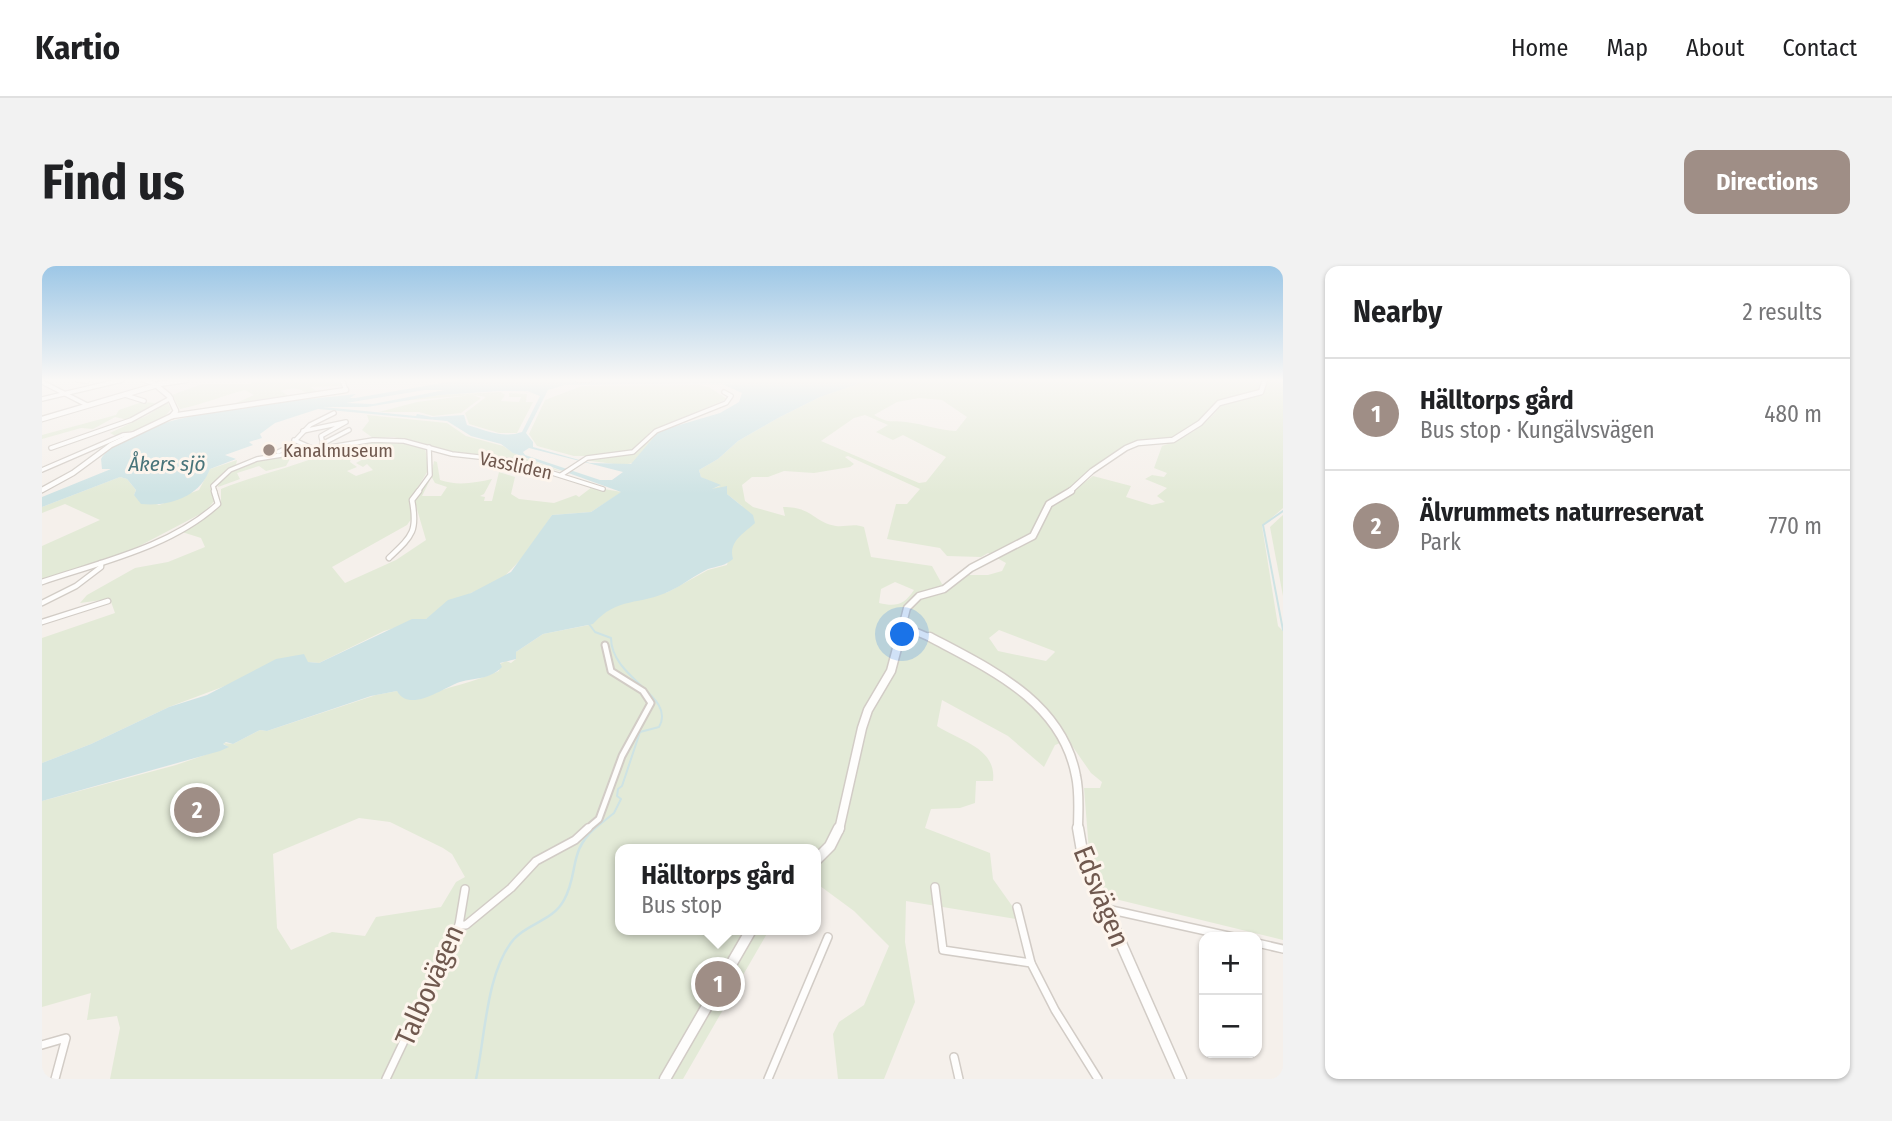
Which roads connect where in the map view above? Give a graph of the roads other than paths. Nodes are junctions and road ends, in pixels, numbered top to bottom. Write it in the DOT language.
graph roads {
  1 [pos="136,418"];
  2 [pos="168,418"];
  3 [pos="325,418"];
  4 [pos="691,418"];
  5 [pos="1203,418"];
  6 [pos="332,422"];
  7 [pos="325,426"];
  8 [pos="349,429"];
  9 [pos="303,431"];
  10 [pos="134,434"];
  11 [pos="294,440"];
  12 [pos="328,445"];
  13 [pos="429,447"];
  14 [pos="51,448"];
  15 [pos="316,449"];
  16 [pos="272,456"];
  17 [pos="42,470"];
  18 [pos="566,472"];
  19 [pos="603,489"];
  20 [pos="42,490"];
  21 [pos="389,558"];
  22 [pos="101,562"];
  23 [pos="42,582"];
  24 [pos="107,601"];
  25 [pos="42,603"];
  26 [pos="42,622"];
  27 [pos="901,625"];
  28 [pos="605,645"];
  29 [pos="821,854"];
  30 [pos="934,887"];
  31 [pos="465,889"];
  32 [pos="1017,907"];
  33 [pos="1105,908"];
  34 [pos="459,925"];
  35 [pos="1211,932"];
  36 [pos="748,935"];
  37 [pos="828,937"];
  38 [pos="1262,944"];
  39 [pos="1283,949"];
  40 [pos="1031,962"];
  41 [pos="42,1045"];
  42 [pos="954,1057"];
  43 [pos="55,1079"];
  44 [pos="386,1079"];
  45 [pos="665,1079"];
  46 [pos="768,1079"];
  47 [pos="959,1079"];
  48 [pos="1098,1079"];
  49 [pos="1181,1079"];
  1 -- 14 [label="street"];
  2 -- 10 [label="street"];
  3 -- 9 [label="street"];
  4 -- 18 [label="street"];
  5 -- 27 [label="street"];
  6 -- 7 [label="street"];
  7 -- 9 [label="street"];
  7 -- 12 [label="street"];
  8 -- 12 [label="street"];
  9 -- 11 [label="street"];
  10 -- 17 [label="street"];
  10 -- 20 [label="street"];
  11 -- 15 [label="street"];
  11 -- 16 [label="street"];
  12 -- 13 [label="street, Vassliden"];
  12 -- 15 [label="street, Vassliden"];
  13 -- 18 [label="street, Vassliden"];
  13 -- 21 [label="street"];
  15 -- 16 [label="street, Vassliden"];
  16 -- 22 [label="street"];
  18 -- 19 [label="street, Vassliden"];
  22 -- 23 [label="street"];
  22 -- 25 [label="street"];
  24 -- 26 [label="street"];
  27 -- 29 [label="street"];
  27 -- 33 [label="street, Edsvägen"];
  28 -- 34 [label="street"];
  30 -- 40 [label="street"];
  31 -- 34 [label="street, Talbovägen"];
  32 -- 40 [label="street"];
  33 -- 35 [label="street"];
  33 -- 49 [label="street, Edsvägen"];
  34 -- 44 [label="street, Talbovägen"];
  36 -- 45 [label="street"];
  37 -- 46 [label="street"];
  38 -- 39 [label="street"];
  40 -- 48 [label="street"];
  41 -- 43 [label="street"];
  42 -- 47 [label="street"];
}
